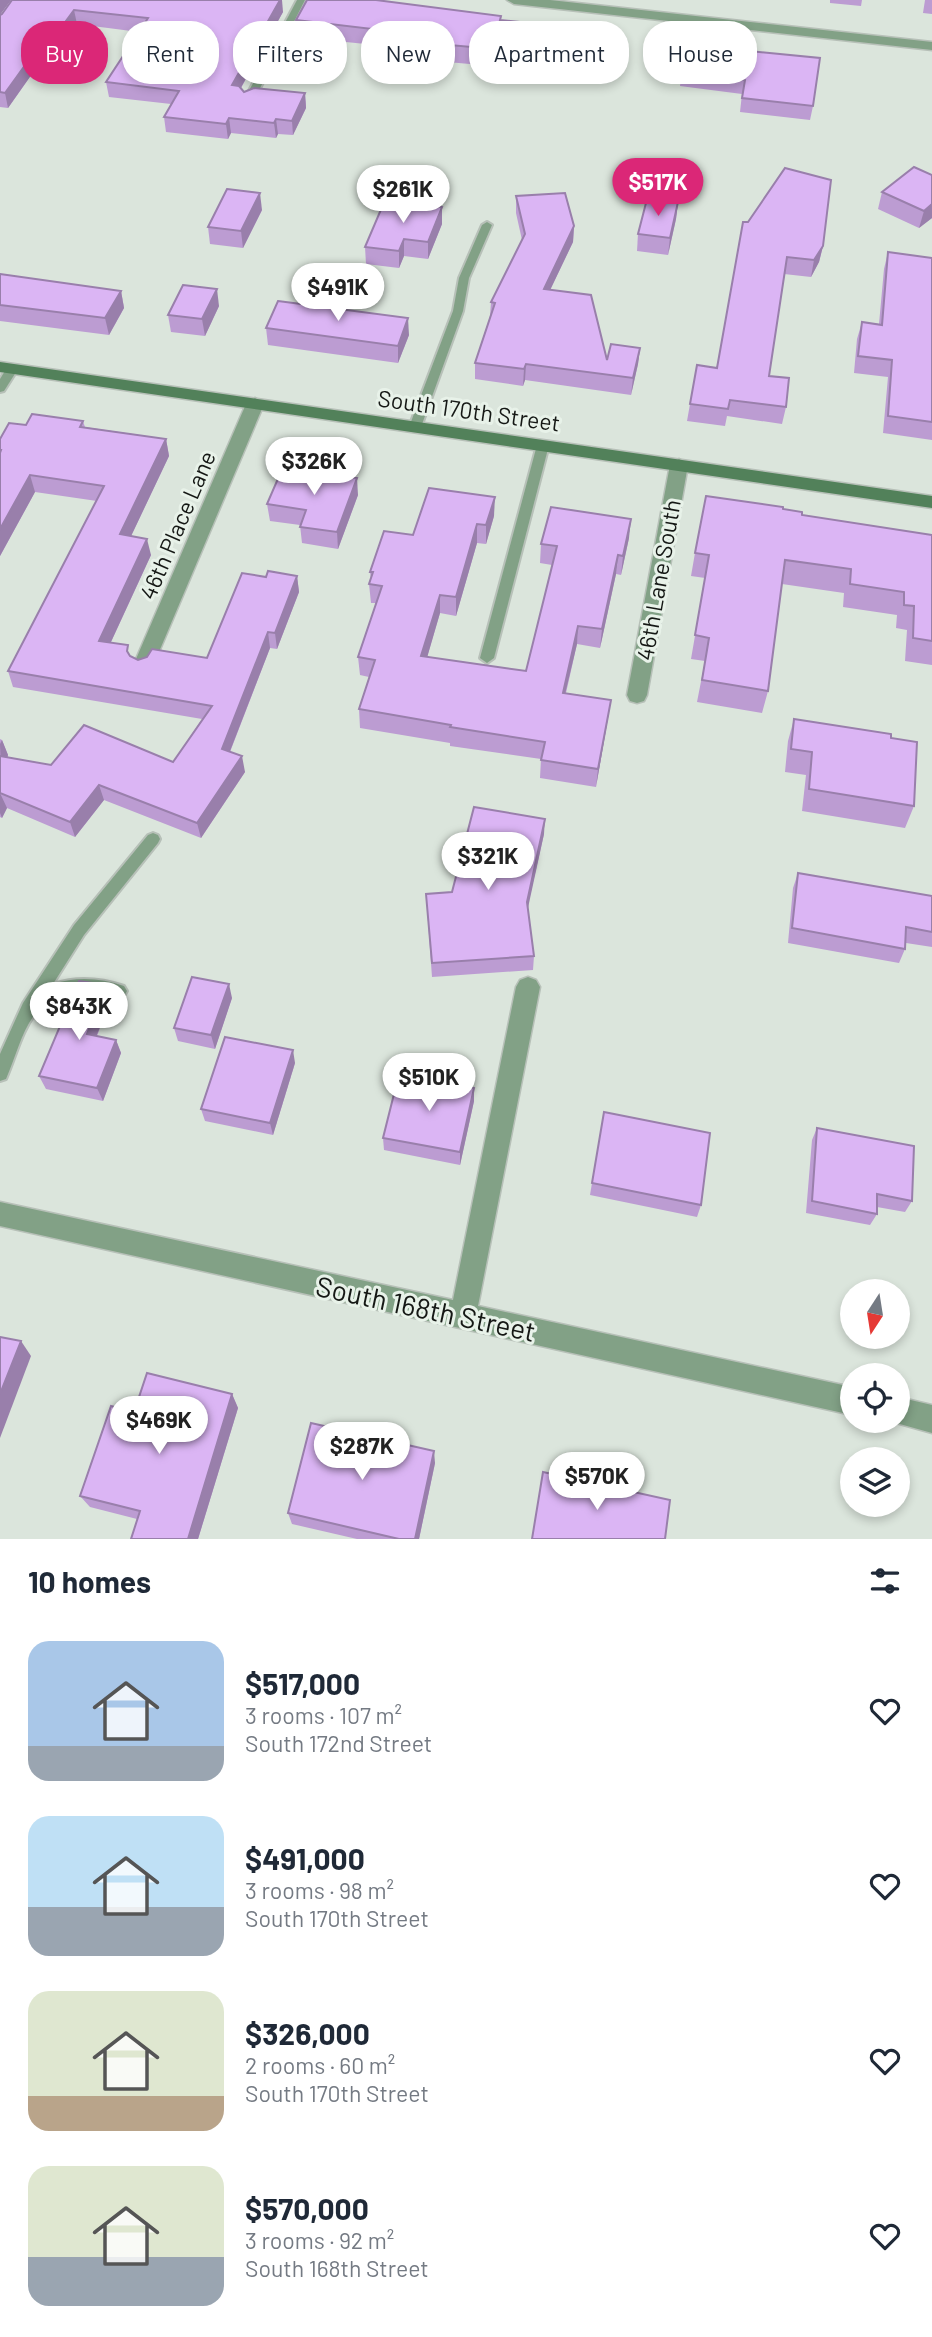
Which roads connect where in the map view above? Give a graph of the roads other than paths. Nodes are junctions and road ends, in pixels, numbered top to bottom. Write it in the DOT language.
graph roads {
  1 [pos="301,0"];
  2 [pos="514,0"];
  3 [pos="932,46"];
  4 [pos="248,102"];
  5 [pos="487,225"];
  6 [pos="6,368"];
  7 [pos="0,388"];
  8 [pos="255,404"];
  9 [pos="415,427"];
  10 [pos="543,445"];
  11 [pos="679,465"];
  12 [pos="932,502"];
  13 [pos="487,658"];
  14 [pos="143,666"];
  15 [pos="637,695"];
  16 [pos="153,839"];
  17 [pos="528,987"];
  18 [pos="118,991"];
  19 [pos="29,1008"];
  20 [pos="0,1074"];
  21 [pos="0,1214"];
  22 [pos="463,1316"];
  23 [pos="840,1398"];
  24 [pos="910,1414"];
  25 [pos="932,1419"];
  1 -- 4 [label="lane"];
  2 -- 3 [label="street"];
  5 -- 9 [label="lane"];
  6 -- 7 [label="lane"];
  6 -- 8 [label="street, South 170th Street"];
  8 -- 9 [label="street, South 170th Street"];
  8 -- 14 [label="street, 46th Place Lane"];
  9 -- 10 [label="street, South 170th Street"];
  10 -- 11 [label="street, South 170th Street"];
  10 -- 13 [label="lane"];
  11 -- 12 [label="street, South 170th Street"];
  11 -- 15 [label="street, 46th Lane South"];
  16 -- 19 [label="lane"];
  17 -- 22 [label="street"];
  18 -- 19 [label="lane"];
  19 -- 20 [label="lane"];
  21 -- 22 [label="street, South 168th Street"];
  22 -- 23 [label="street, South 168th Street"];
  24 -- 25 [label="street"];
}
